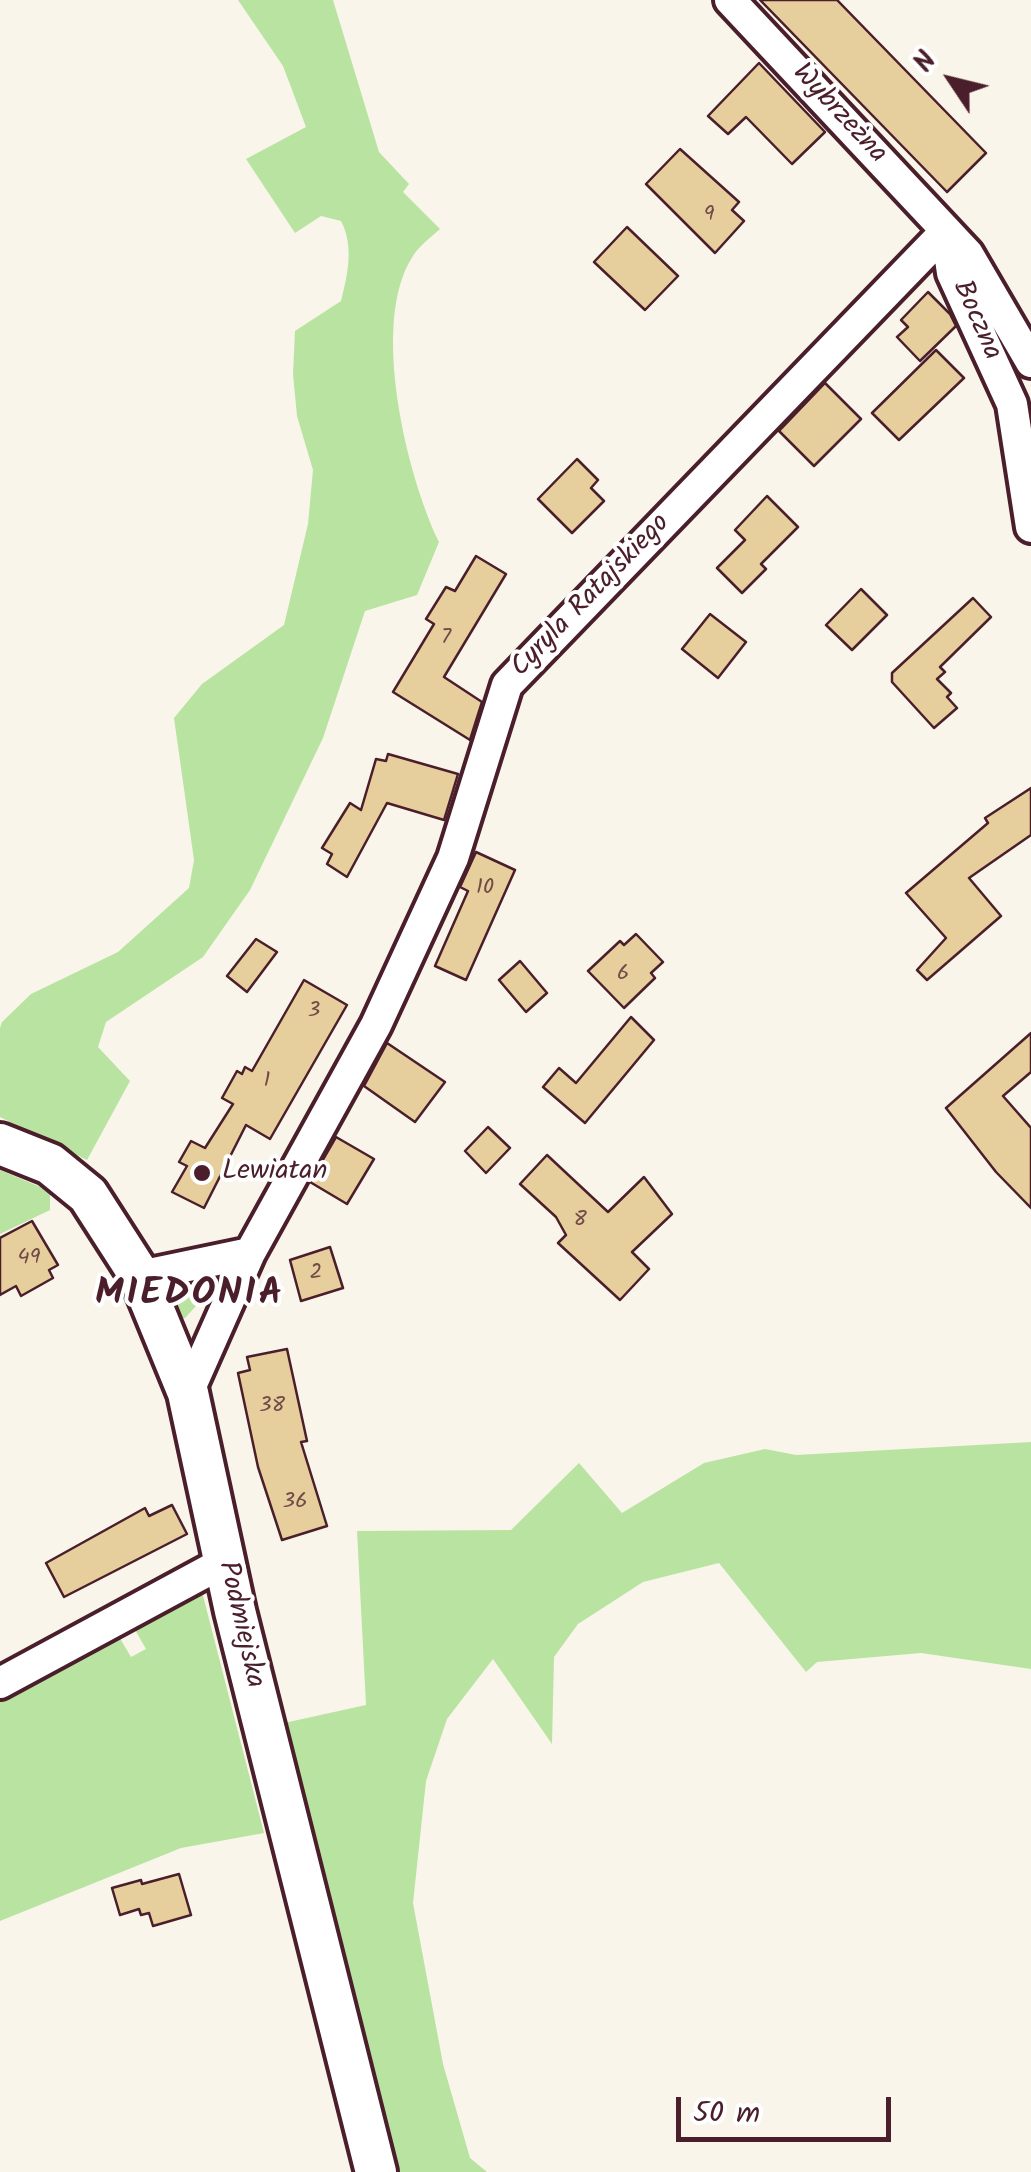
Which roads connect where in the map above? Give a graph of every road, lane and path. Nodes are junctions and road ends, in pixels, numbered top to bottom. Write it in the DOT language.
graph roads {
  1 [pos="730,0"];
  2 [pos="946,231"];
  3 [pos="1031,362"];
  4 [pos="1031,527"];
  5 [pos="0,1144"];
  6 [pos="250,1253"];
  7 [pos="140,1276"];
  8 [pos="188,1393"];
  9 [pos="224,1562"];
  10 [pos="0,1683"];
  11 [pos="376,2172"];
  1 -- 2 [label="street, Wybrzeżna"];
  2 -- 3 [label="street, Wybrzeżna"];
  2 -- 4 [label="street, Boczna"];
  2 -- 6 [label="street, Cyryla Ratajskiego"];
  5 -- 7 [label="street, Podmiejska"];
  6 -- 7 [label="street"];
  6 -- 8 [label="street, Cyryla Ratajskiego"];
  7 -- 8 [label="street, Podmiejska"];
  8 -- 9 [label="street, Podmiejska"];
  9 -- 10 [label="street"];
  9 -- 11 [label="street, Podmiejska"];
}
